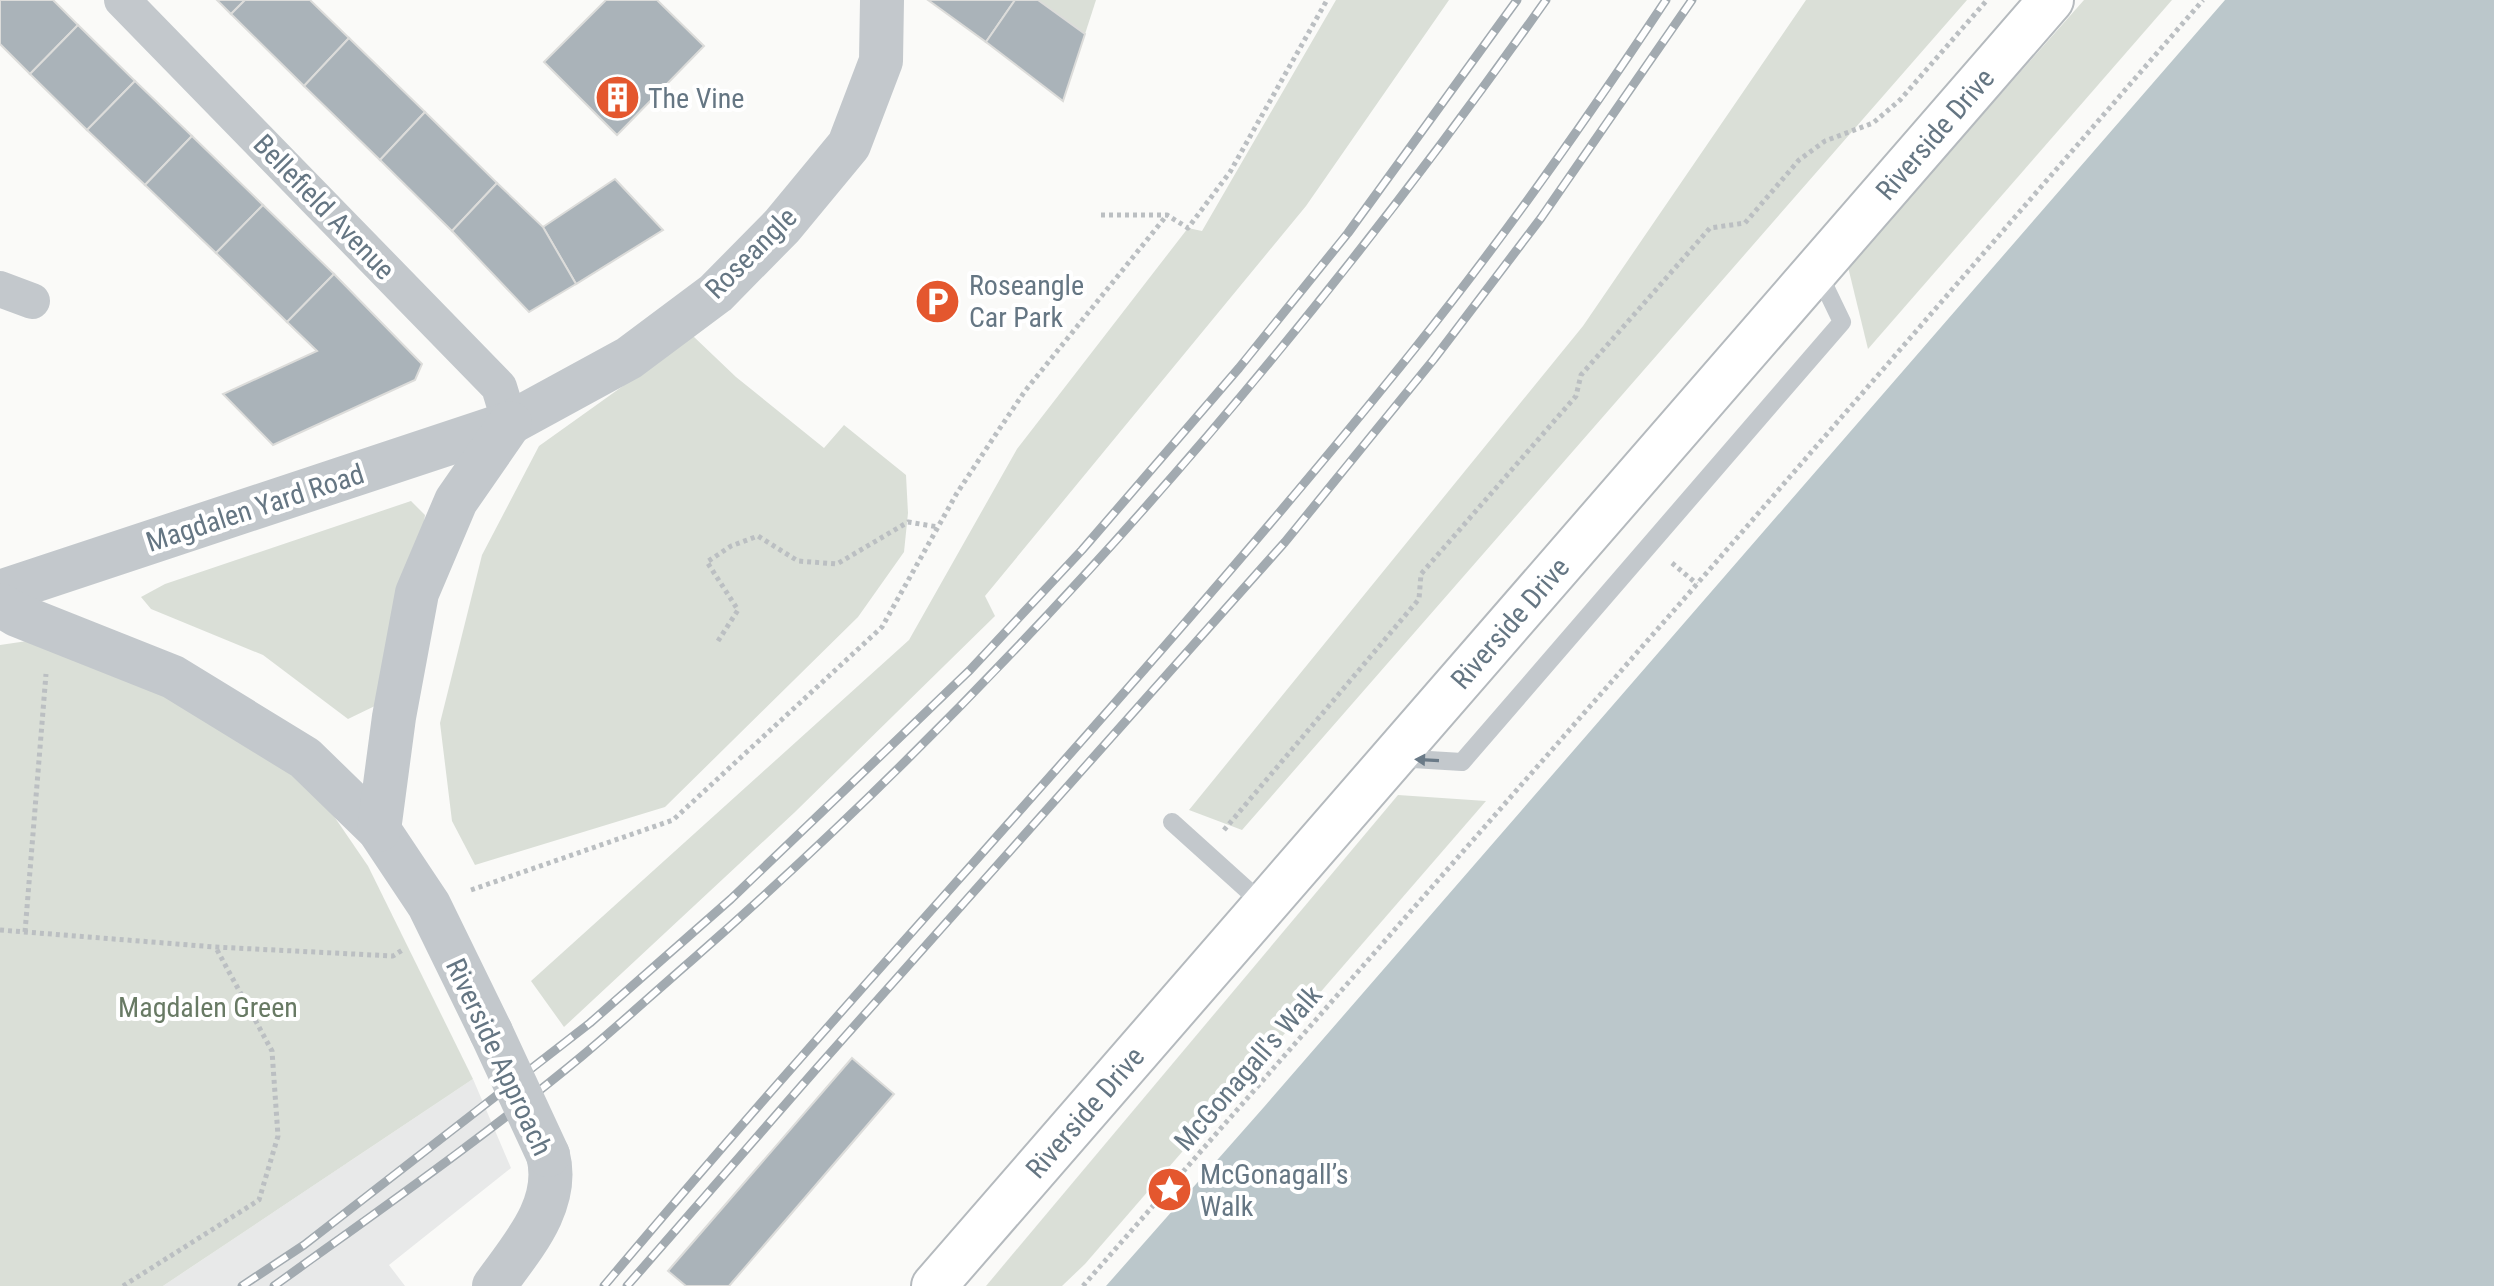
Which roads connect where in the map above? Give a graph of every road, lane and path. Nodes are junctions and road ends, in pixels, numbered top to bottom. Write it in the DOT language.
graph roads {
  1 [pos="122,0"];
  2 [pos="882,0"];
  3 [pos="1327,0"];
  4 [pos="1987,0"];
  5 [pos="2051,0"];
  6 [pos="2203,0"];
  7 [pos="1101,215"];
  8 [pos="1167,215"];
  9 [pos="1817,270"];
  10 [pos="510,423"];
  11 [pos="938,527"];
  12 [pos="0,592"];
  13 [pos="0,605"];
  14 [pos="50,628"];
  15 [pos="718,641"];
  16 [pos="1393,757"];
  17 [pos="1172,822"];
  18 [pos="379,830"];
  19 [pos="1206,852"];
  20 [pos="1264,905"];
  21 [pos="433,916"];
  22 [pos="0,930"];
  23 [pos="25,932"];
  24 [pos="215,947"];
  25 [pos="967,1246"];
  26 [pos="123,1286"];
  27 [pos="494,1286"];
  28 [pos="918,1286"];
  29 [pos="934,1286"];
  30 [pos="1083,1286"];
  1 -- 10 [label="street, Bellefield Avenue"];
  2 -- 10 [label="street, Roseangle"];
  3 -- 8 [label="path"];
  4 -- 19 [label="path"];
  5 -- 9 [label="main road, Riverside Drive"];
  6 -- 30 [label="path, McGonagall's Walk"];
  7 -- 8 [label="path"];
  8 -- 11 [label="path"];
  9 -- 16 [label="main road, Riverside Drive"];
  9 -- 16 [label="lane, one-way"];
  10 -- 12 [label="street, Magdalen Yard Road"];
  10 -- 18 [label="street"];
  11 -- 15 [label="path"];
  11 -- 21 [label="path"];
  13 -- 14 [label="street, Riverside Approach"];
  14 -- 18 [label="street, Riverside Approach"];
  14 -- 23 [label="path"];
  16 -- 20 [label="main road, Riverside Drive"];
  17 -- 19 [label="lane"];
  18 -- 21 [label="street, Riverside Approach"];
  19 -- 20 [label="lane"];
  20 -- 25 [label="main road, Riverside Drive"];
  21 -- 24 [label="path"];
  21 -- 27 [label="street, Riverside Approach, bridge"];
  22 -- 23 [label="path"];
  23 -- 24 [label="path"];
  24 -- 26 [label="path"];
  25 -- 28 [label="main road, Riverside Drive"];
  25 -- 29 [label="main road, Riverside Drive"];
}
